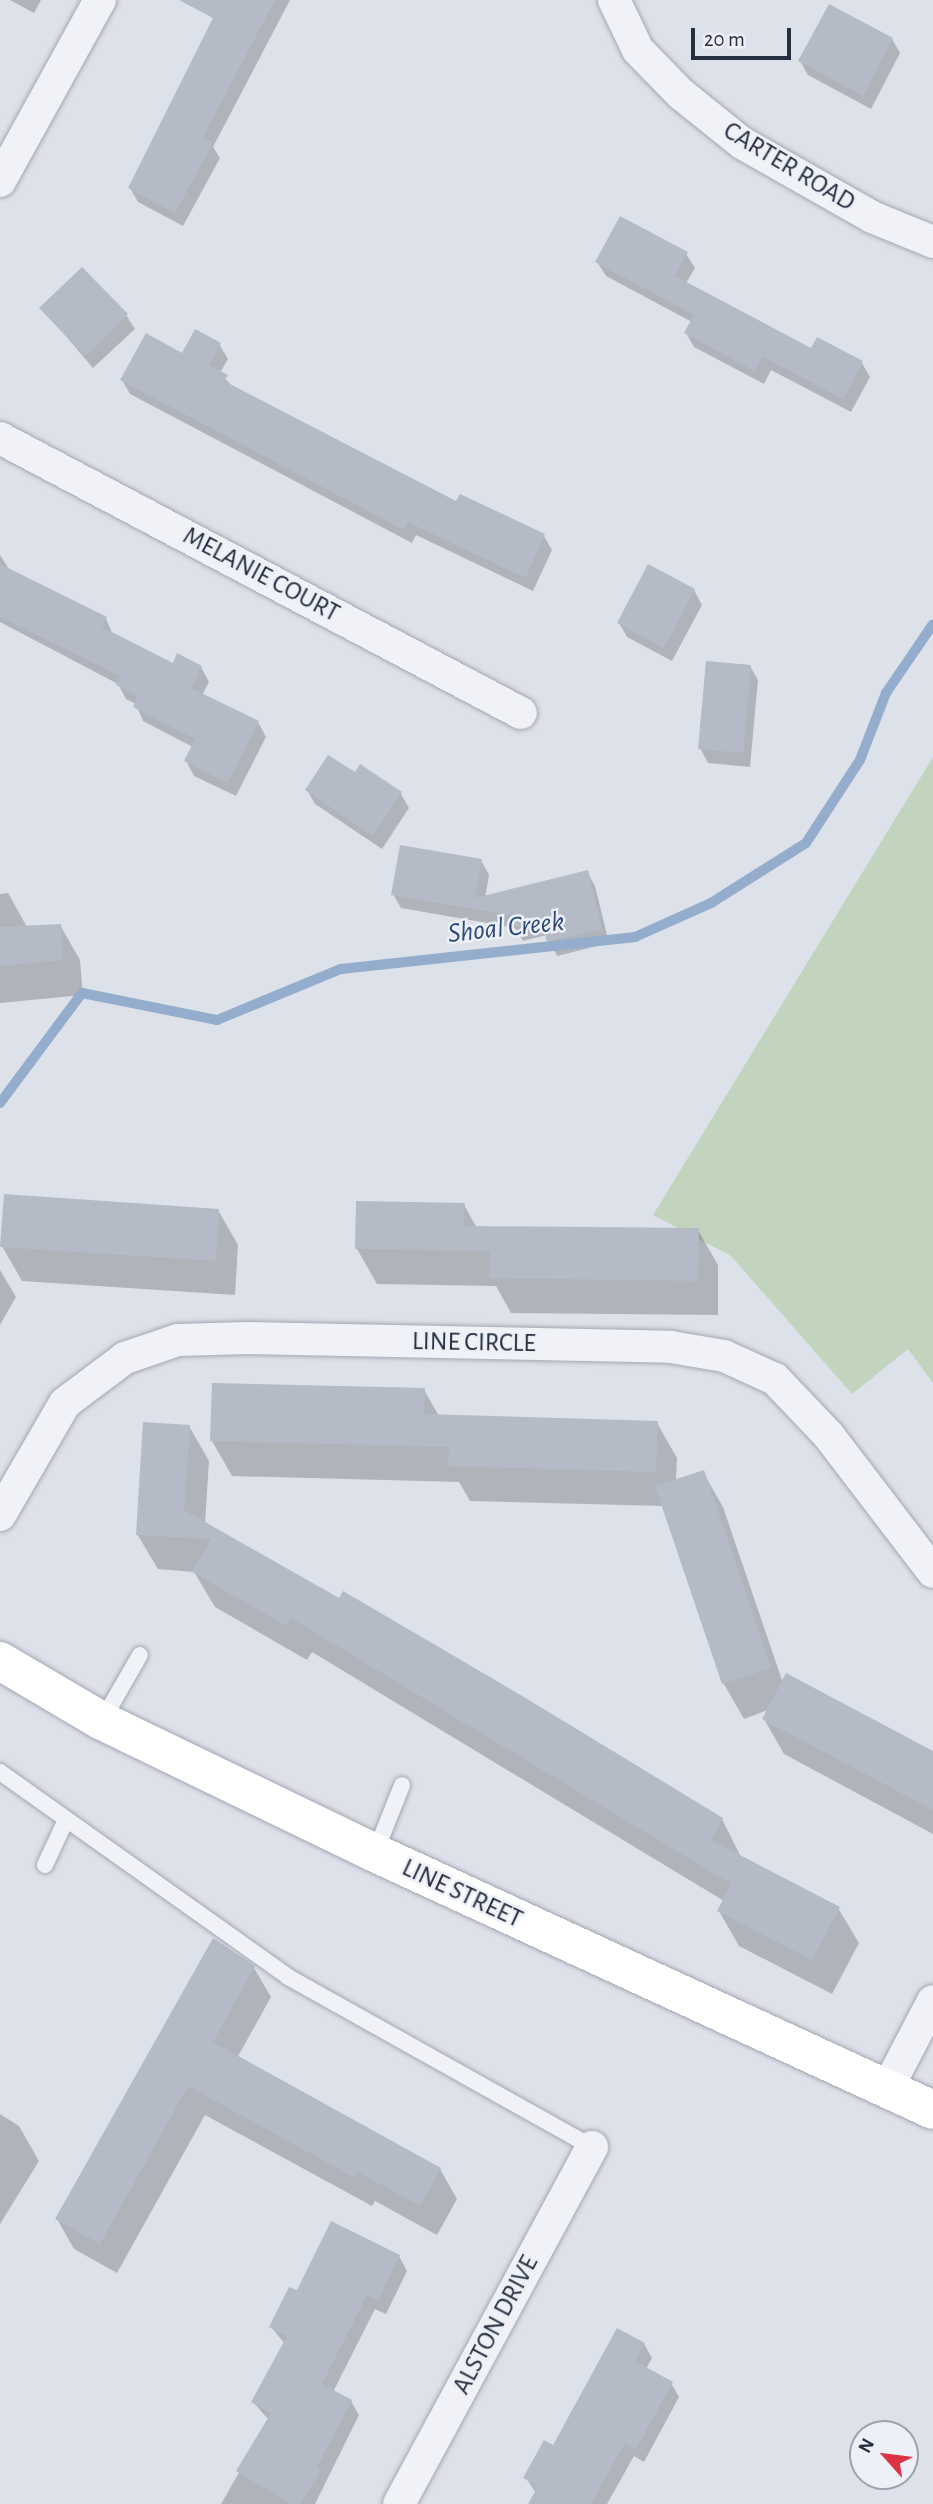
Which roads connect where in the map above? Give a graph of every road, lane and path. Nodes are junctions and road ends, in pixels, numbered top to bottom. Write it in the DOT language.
graph roads {
  1 [pos="100,0"];
  2 [pos="614,0"];
  3 [pos="8,144"];
  4 [pos="0,181"];
  5 [pos="933,242"];
  6 [pos="0,438"];
  7 [pos="522,713"];
  8 [pos="0,1515"];
  9 [pos="933,1572"];
  10 [pos="139,1655"];
  11 [pos="0,1661"];
  12 [pos="102,1721"];
  13 [pos="0,1772"];
  14 [pos="402,1785"];
  15 [pos="66,1819"];
  16 [pos="374,1853"];
  17 [pos="44,1866"];
  18 [pos="933,2001"];
  19 [pos="887,2089"];
  20 [pos="933,2110"];
  21 [pos="592,2147"];
  22 [pos="399,2504"];
  1 -- 3 [label="street"];
  2 -- 5 [label="street, CARTER ROAD"];
  3 -- 4 [label="street"];
  6 -- 7 [label="street, MELANIE COURT"];
  8 -- 9 [label="street, LINE CIRCLE"];
  10 -- 12 [label="lane"];
  11 -- 12 [label="street, LINE STREET"];
  12 -- 16 [label="street, LINE STREET"];
  13 -- 15 [label="lane"];
  14 -- 16 [label="lane"];
  15 -- 17 [label="lane"];
  15 -- 21 [label="lane"];
  16 -- 19 [label="street, LINE STREET"];
  18 -- 19 [label="street"];
  19 -- 20 [label="street, LINE STREET"];
  21 -- 22 [label="street, ALSTON DRIVE"];
}
